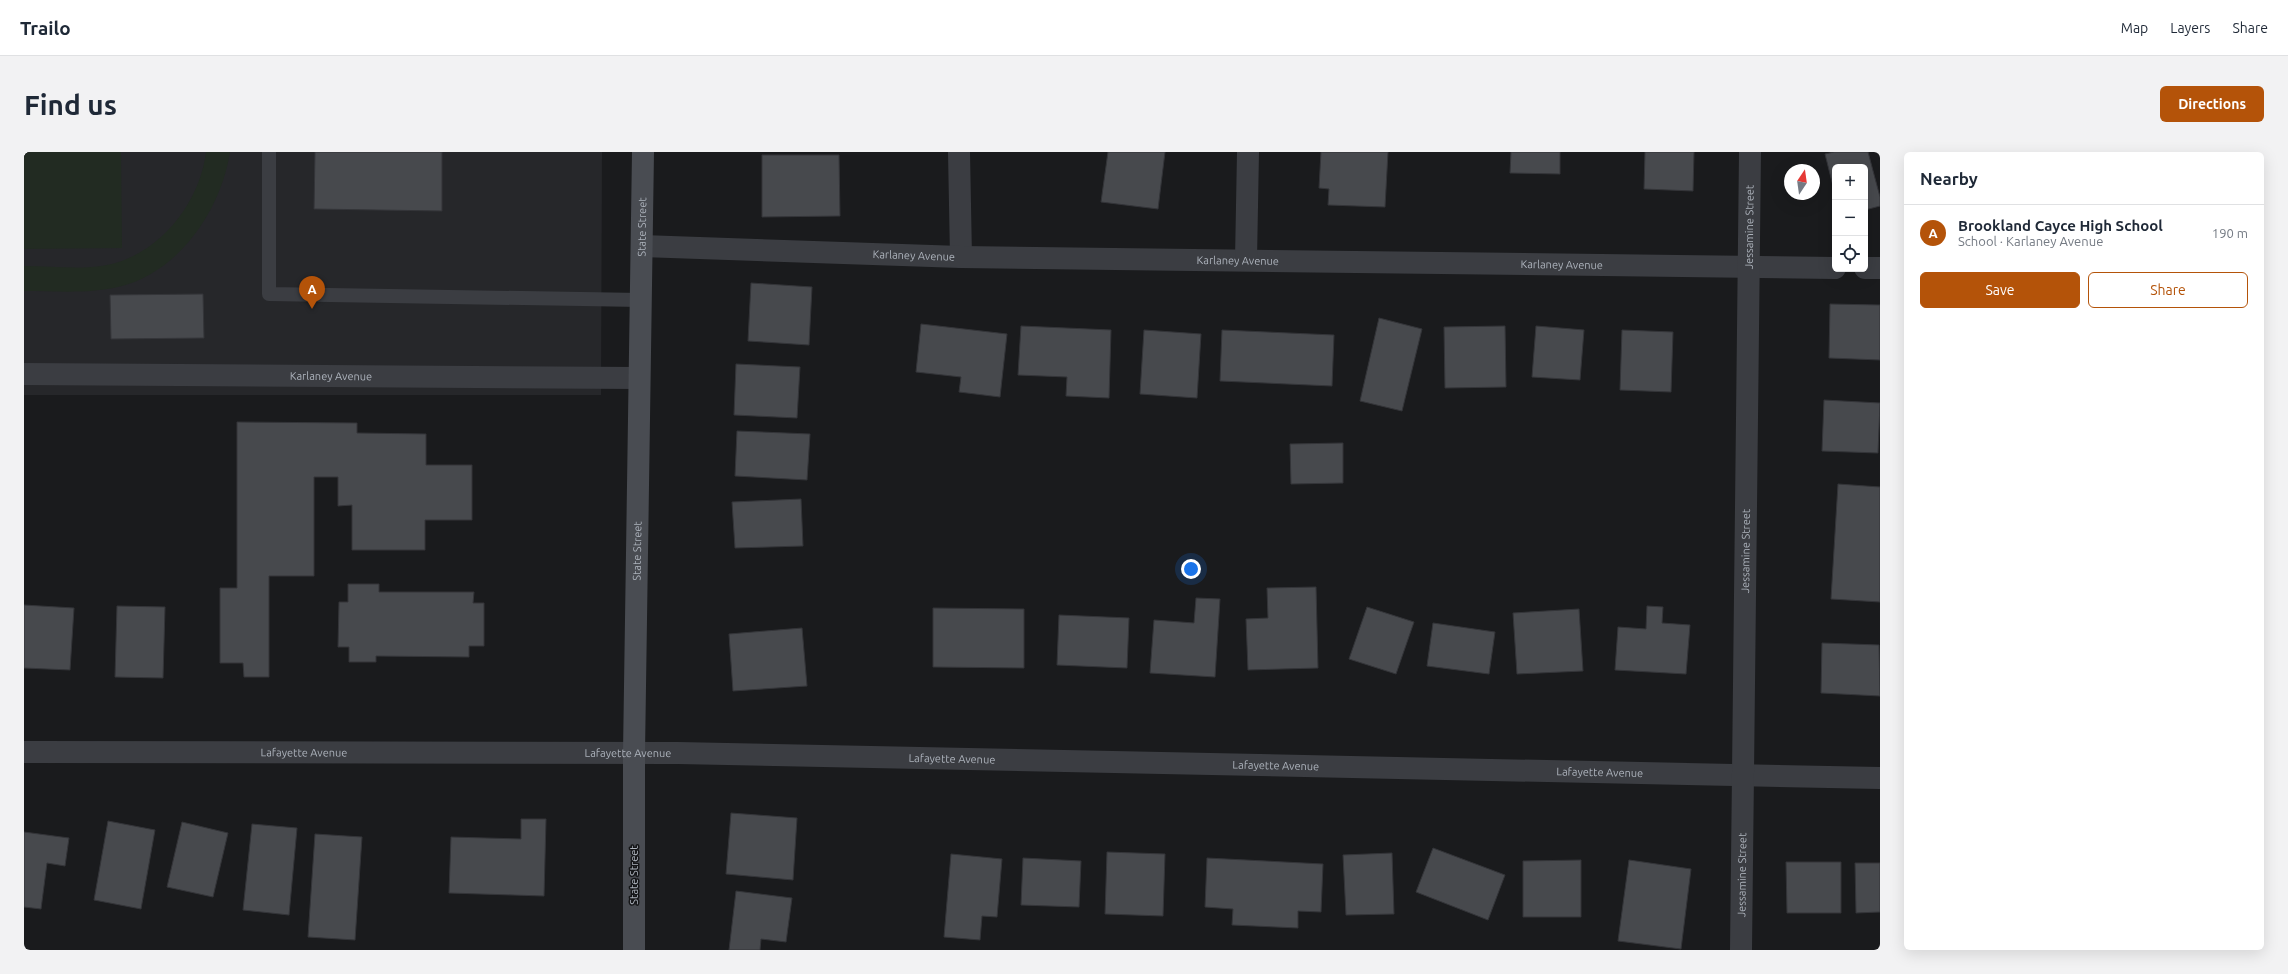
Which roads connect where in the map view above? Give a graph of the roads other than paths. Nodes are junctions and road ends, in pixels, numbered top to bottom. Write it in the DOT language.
graph roads {
  1 [pos="269,152"];
  2 [pos="644,152"];
  3 [pos="959,152"];
  4 [pos="1248,152"];
  5 [pos="1750,152"];
  6 [pos="642,246"];
  7 [pos="960,257"];
  8 [pos="1246,260"];
  9 [pos="1749,267"];
  10 [pos="1832,268"];
  11 [pos="1868,268"];
  12 [pos="1880,268"];
  13 [pos="641,300"];
  14 [pos="24,374"];
  15 [pos="638,378"];
  16 [pos="24,752"];
  17 [pos="634,753"];
  18 [pos="1743,776"];
  19 [pos="1880,778"];
  20 [pos="634,950"];
  21 [pos="1741,950"];
  1 -- 13 [label="lane"];
  2 -- 6 [label="main road, State Street"];
  3 -- 7 [label="street"];
  4 -- 8 [label="street"];
  5 -- 9 [label="street, Jessamine Street"];
  6 -- 7 [label="street, Karlaney Avenue"];
  6 -- 13 [label="main road, State Street"];
  7 -- 8 [label="street, Karlaney Avenue"];
  8 -- 9 [label="street, Karlaney Avenue"];
  9 -- 10 [label="street, Karlaney Avenue"];
  9 -- 18 [label="street, Jessamine Street"];
  11 -- 12 [label="street"];
  13 -- 15 [label="main road, State Street"];
  14 -- 15 [label="street, Karlaney Avenue"];
  15 -- 17 [label="main road, State Street"];
  16 -- 17 [label="street, Lafayette Avenue"];
  17 -- 18 [label="street, Lafayette Avenue"];
  17 -- 20 [label="main road, State Street"];
  18 -- 19 [label="street, Lafayette Avenue"];
  18 -- 21 [label="street, Jessamine Street"];
}
